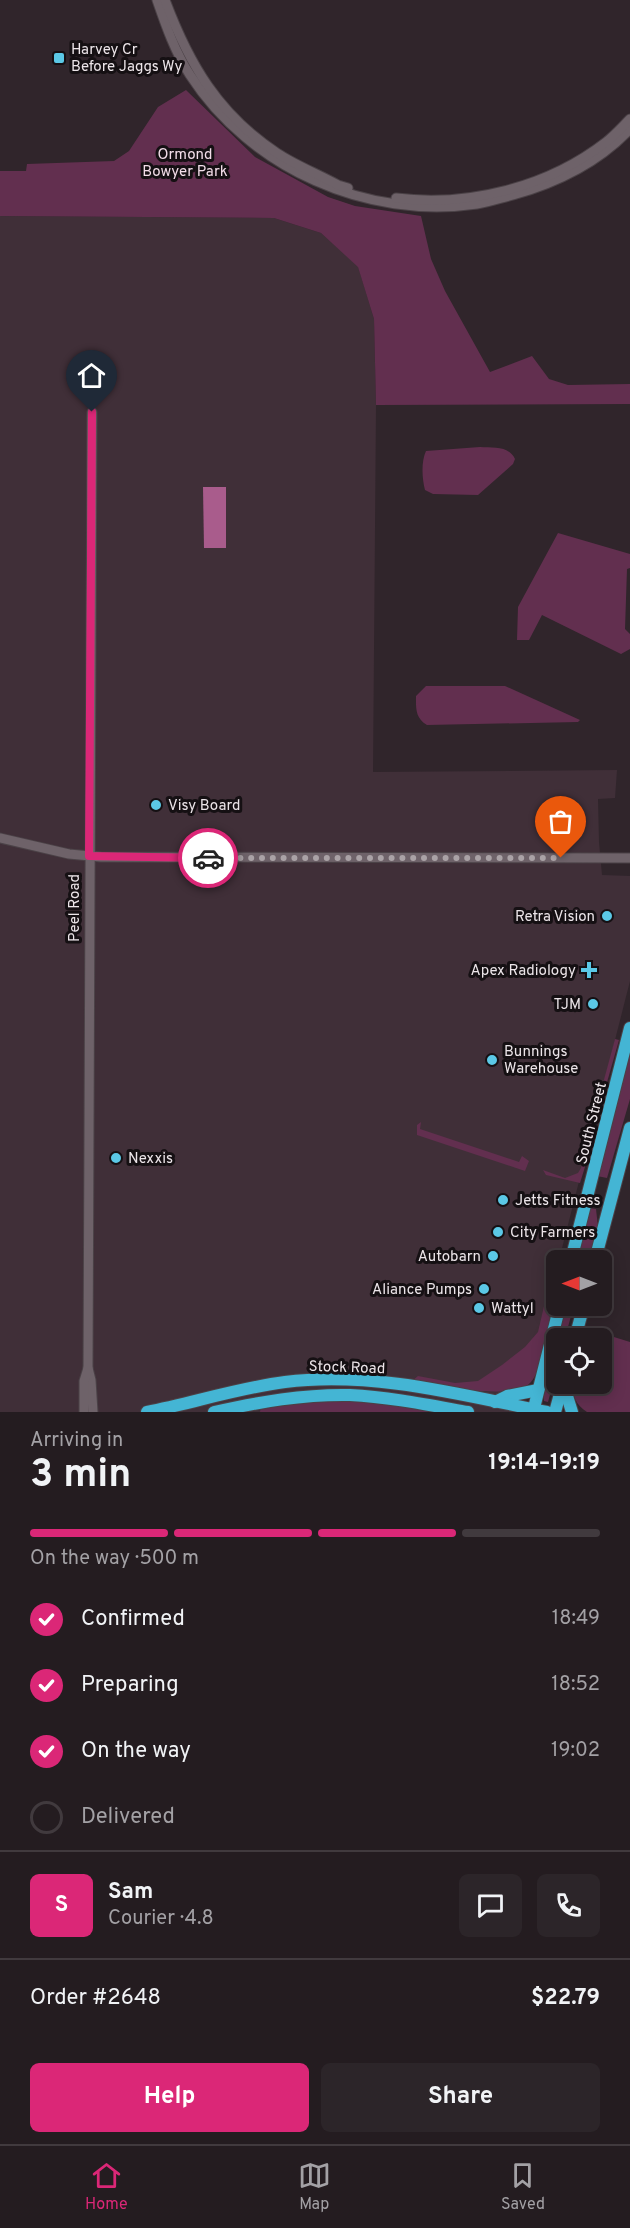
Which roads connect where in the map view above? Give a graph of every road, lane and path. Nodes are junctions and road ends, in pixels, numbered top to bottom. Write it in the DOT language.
graph roads {
  1 [pos="158,0"];
  2 [pos="165,0"];
  3 [pos="630,120"];
  4 [pos="630,129"];
  5 [pos="92,412"];
  6 [pos="0,838"];
  7 [pos="89,856"];
  8 [pos="630,858"];
  9 [pos="630,1028"];
  10 [pos="630,1128"];
  11 [pos="574,1250"];
  12 [pos="599,1250"];
  13 [pos="557,1316"];
  14 [pos="88,1368"];
  15 [pos="538,1390"];
  16 [pos="560,1394"];
  17 [pos="568,1394"];
  18 [pos="495,1402"];
  19 [pos="533,1411"];
  20 [pos="84,1412"];
  21 [pos="93,1412"];
  22 [pos="147,1412"];
  23 [pos="214,1412"];
  24 [pos="468,1412"];
  25 [pos="547,1412"];
  26 [pos="555,1412"];
  27 [pos="572,1412"];
  1 -- 4 [label="street"];
  2 -- 3 [label="street"];
  5 -- 7 [label="street, Peel Road"];
  6 -- 7 [label="street"];
  7 -- 8 [label="street"];
  7 -- 14 [label="street, Peel Road"];
  9 -- 11 [label="highway, South Street"];
  10 -- 12 [label="highway"];
  13 -- 15 [label="highway"];
  14 -- 20 [label="street, Peel Road"];
  14 -- 21 [label="street, Peel Road"];
  15 -- 18 [label="highway"];
  15 -- 19 [label="highway"];
  16 -- 26 [label="highway"];
  17 -- 27 [label="highway"];
  18 -- 19 [label="highway, Stock Road"];
  18 -- 22 [label="highway, Stock Road"];
  19 -- 25 [label="highway, Stock Road"];
  23 -- 24 [label="highway, Stock Road"];
}
